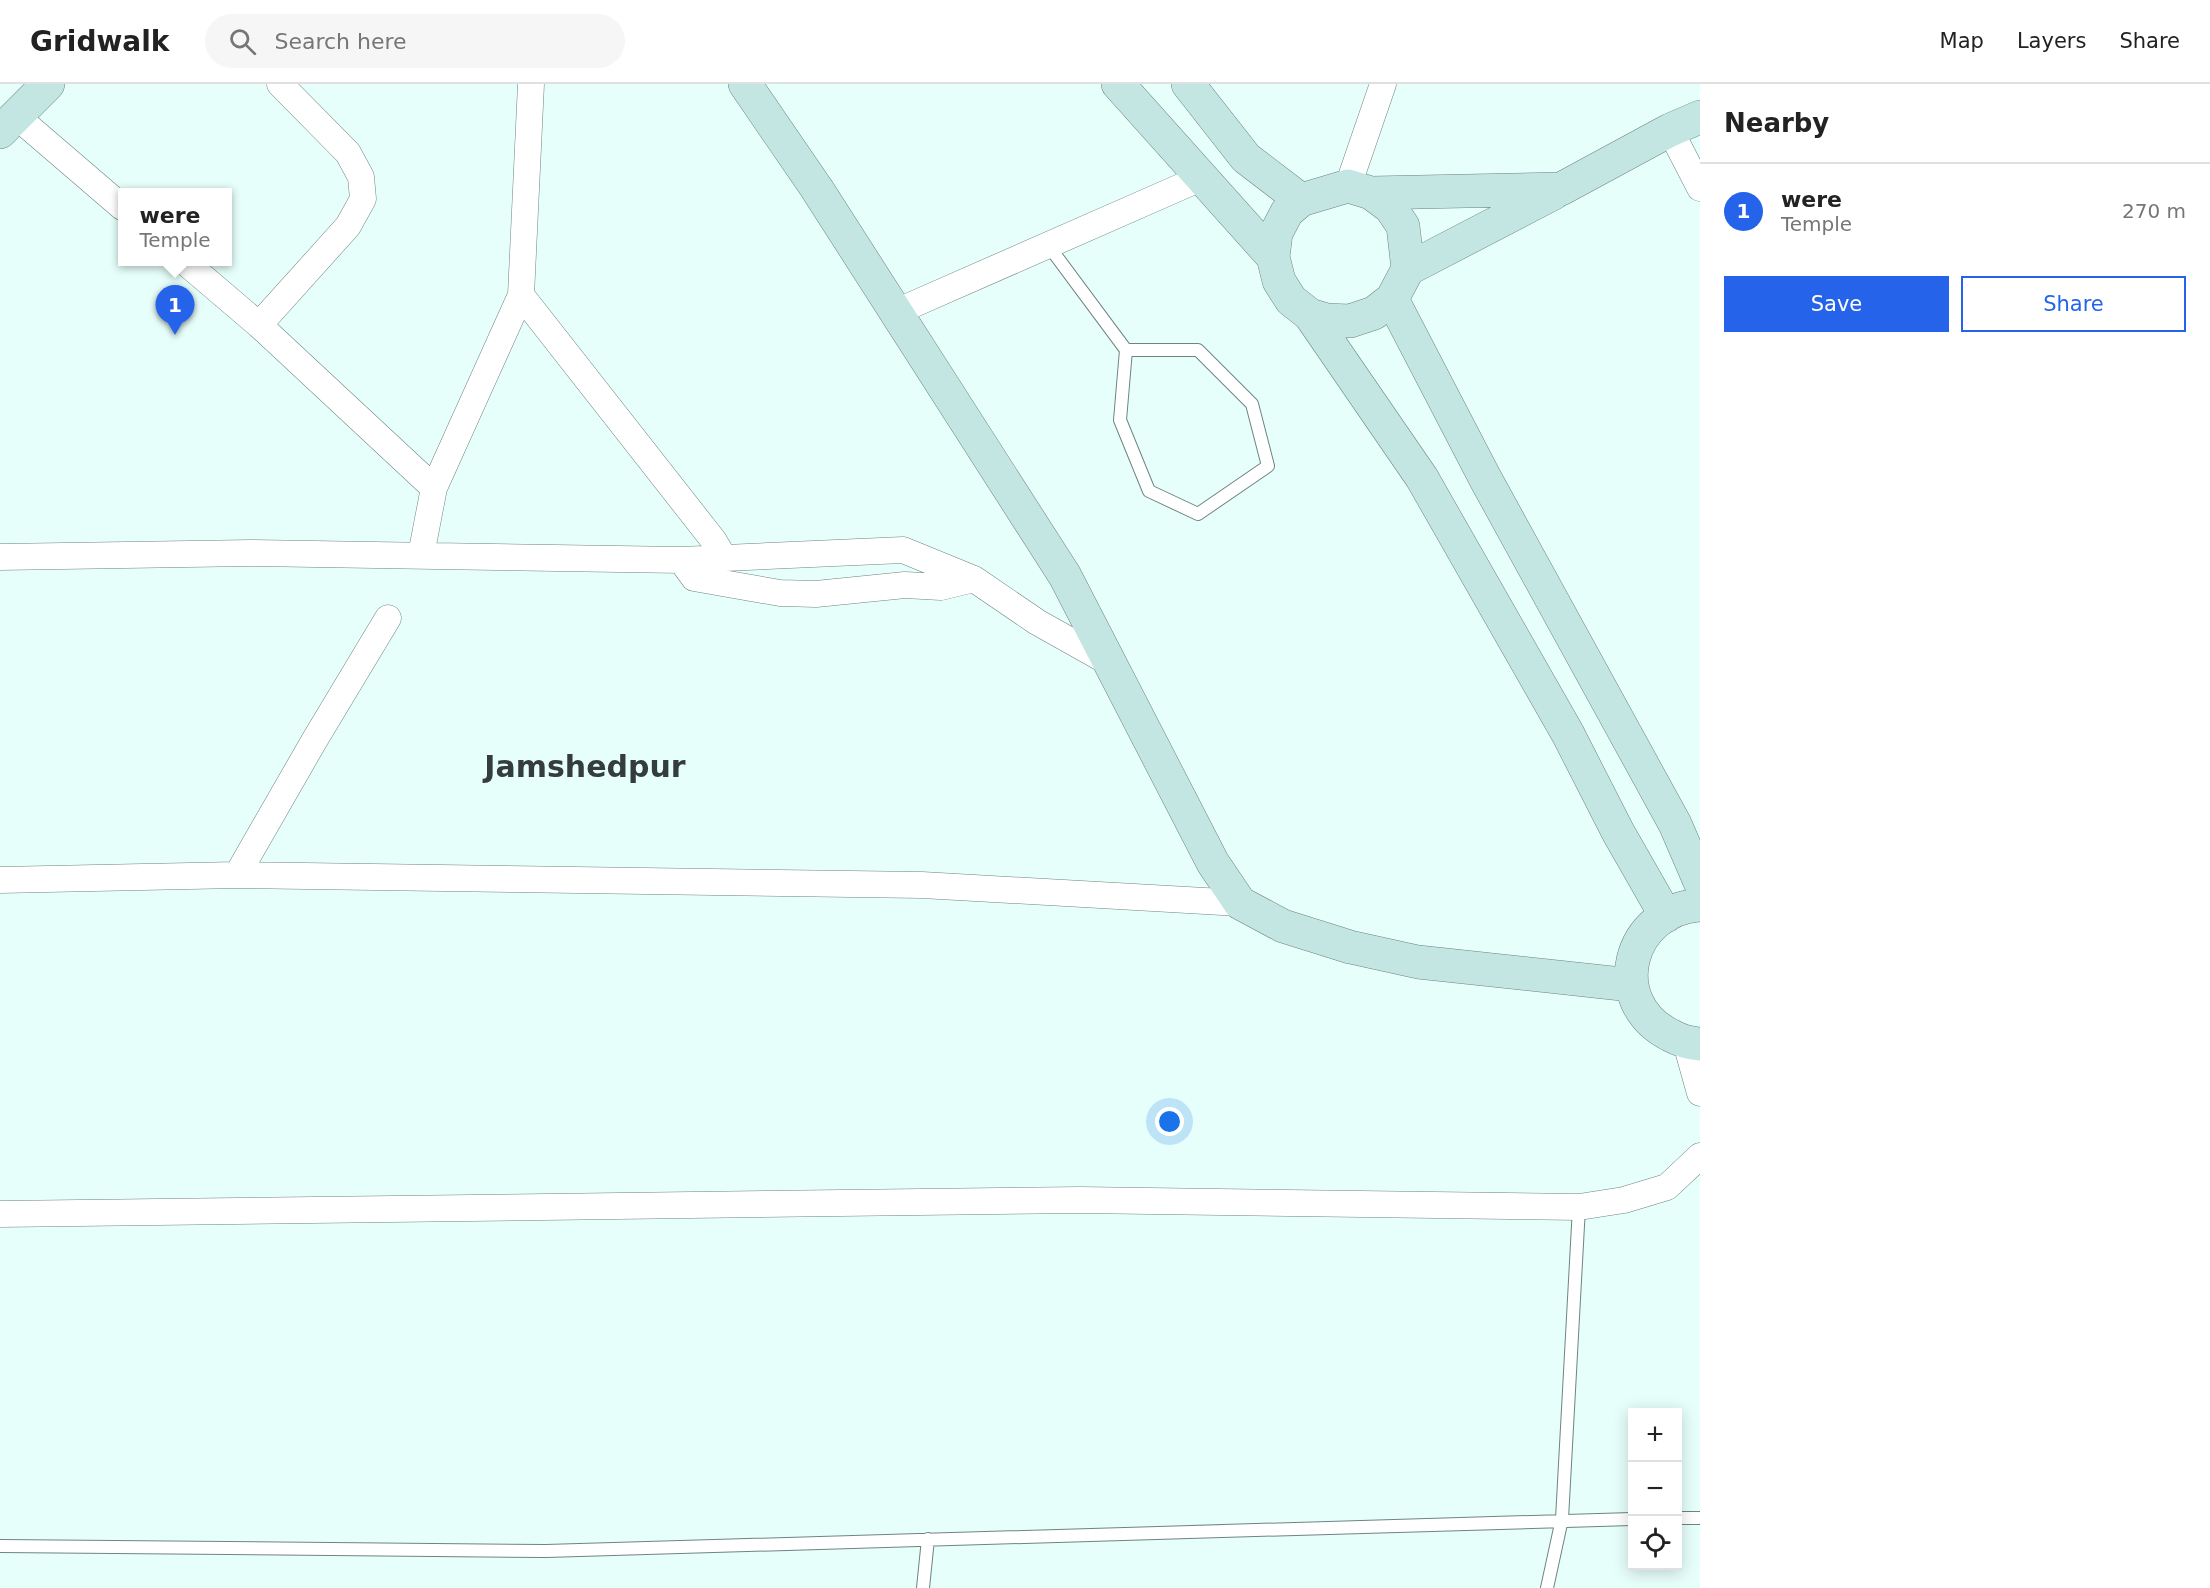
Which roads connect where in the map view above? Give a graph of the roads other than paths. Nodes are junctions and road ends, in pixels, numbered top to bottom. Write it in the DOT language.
graph roads {
  1 [pos="48,84"];
  2 [pos="280,84"];
  3 [pos="531,84"];
  4 [pos="745,84"];
  5 [pos="1118,84"];
  6 [pos="1188,84"];
  7 [pos="1383,84"];
  8 [pos="1700,117"];
  9 [pos="8,124"];
  10 [pos="1670,130"];
  11 [pos="1201,178"];
  12 [pos="1700,188"];
  13 [pos="1561,189"];
  14 [pos="1360,190"];
  15 [pos="1301,200"];
  16 [pos="118,203"];
  17 [pos="1048,245"];
  18 [pos="1273,256"];
  19 [pos="191,266"];
  20 [pos="1408,269"];
  21 [pos="521,295"];
  22 [pos="1392,299"];
  23 [pos="896,312"];
  24 [pos="1310,315"];
  25 [pos="259,325"];
  26 [pos="1126,350"];
  27 [pos="434,488"];
  28 [pos="421,555"];
  29 [pos="0,557"];
  30 [pos="724,558"];
  31 [pos="681,560"];
  32 [pos="974,579"];
  33 [pos="388,618"];
  34 [pos="1110,663"];
  35 [pos="237,875"];
  36 [pos="0,880"];
  37 [pos="1700,882"];
  38 [pos="1240,903"];
  39 [pos="1700,905"];
  40 [pos="1666,916"];
  41 [pos="1632,986"];
  42 [pos="1693,1044"];
  43 [pos="1700,1093"];
  44 [pos="1700,1156"];
  45 [pos="1579,1207"];
  46 [pos="0,1214"];
  47 [pos="1682,1518"];
  48 [pos="1700,1518"];
  49 [pos="1628,1519"];
  50 [pos="1562,1520"];
  51 [pos="928,1539"];
  52 [pos="0,1546"];
  53 [pos="923,1588"];
  54 [pos="1547,1588"];
  1 -- 9 [label="main road"];
  2 -- 25 [label="street"];
  3 -- 21 [label="street"];
  4 -- 23 [label="main road"];
  5 -- 11 [label="main road"];
  6 -- 15 [label="main road"];
  7 -- 14 [label="street"];
  8 -- 10 [label="main road"];
  9 -- 16 [label="street"];
  10 -- 12 [label="street"];
  10 -- 13 [label="main road"];
  11 -- 17 [label="street"];
  11 -- 18 [label="main road"];
  13 -- 14 [label="main road"];
  13 -- 20 [label="main road"];
  14 -- 15 [label="main road"];
  14 -- 20 [label="main road"];
  15 -- 18 [label="main road"];
  17 -- 23 [label="street"];
  17 -- 26 [label="lane"];
  18 -- 24 [label="main road"];
  19 -- 25 [label="street"];
  20 -- 22 [label="main road"];
  21 -- 27 [label="street"];
  21 -- 30 [label="street"];
  22 -- 24 [label="main road"];
  22 -- 37 [label="main road"];
  23 -- 34 [label="main road"];
  24 -- 40 [label="main road"];
  25 -- 27 [label="street"];
  26 -- 26 [label="lane"];
  27 -- 28 [label="street"];
  28 -- 29 [label="street"];
  28 -- 31 [label="street"];
  30 -- 31 [label="street"];
  30 -- 32 [label="street"];
  31 -- 32 [label="street"];
  32 -- 34 [label="street"];
  33 -- 35 [label="street"];
  34 -- 38 [label="main road"];
  35 -- 36 [label="street"];
  35 -- 38 [label="street"];
  38 -- 41 [label="main road"];
  39 -- 40 [label="main road"];
  40 -- 41 [label="main road"];
  41 -- 42 [label="main road"];
  42 -- 43 [label="street"];
  44 -- 45 [label="street"];
  45 -- 46 [label="street"];
  45 -- 50 [label="lane"];
  47 -- 48 [label="lane"];
  49 -- 50 [label="lane"];
  50 -- 51 [label="lane"];
  50 -- 54 [label="lane"];
  51 -- 52 [label="lane"];
  51 -- 53 [label="lane"];
}
